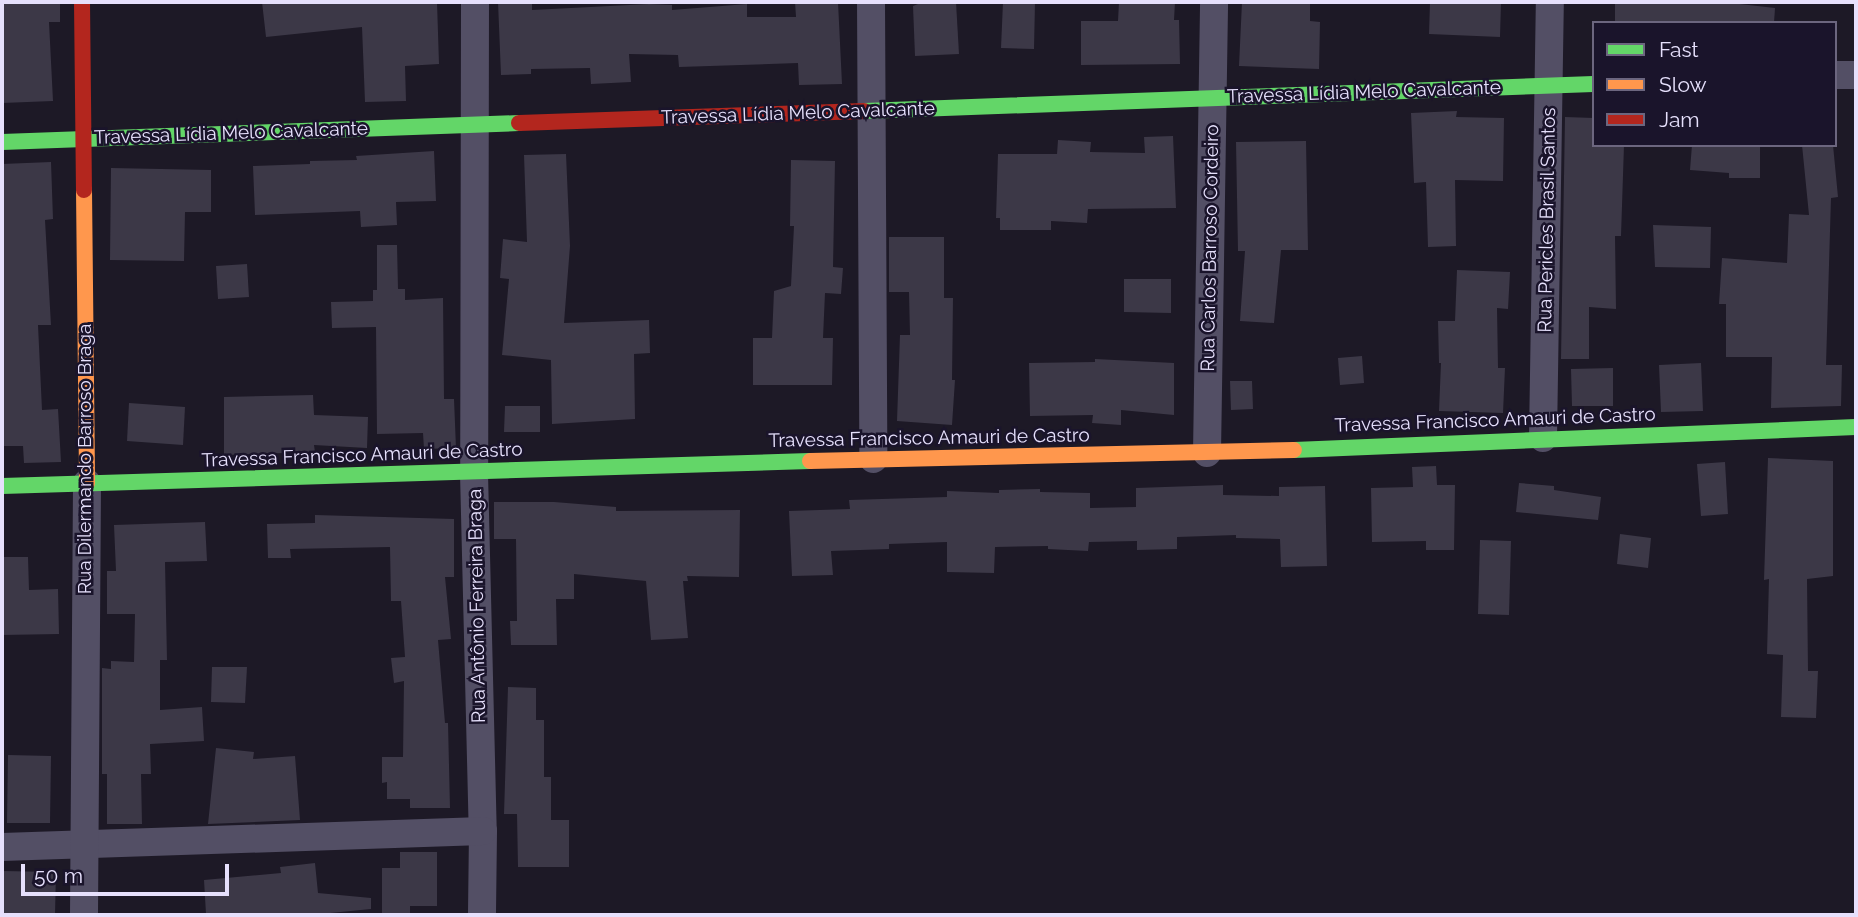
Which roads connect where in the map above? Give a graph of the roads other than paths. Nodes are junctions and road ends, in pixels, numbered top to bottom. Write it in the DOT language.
graph roads {
  1 [pos="82,2"];
  2 [pos="475,2"];
  3 [pos="871,2"];
  4 [pos="1214,2"];
  5 [pos="1550,2"];
  6 [pos="1837,75"];
  7 [pos="1856,75"];
  8 [pos="1592,84"];
  9 [pos="1549,86"];
  10 [pos="1212,98"];
  11 [pos="871,110"];
  12 [pos="475,124"];
  13 [pos="83,139"];
  14 [pos="2,142"];
  15 [pos="1856,427"];
  16 [pos="1543,438"];
  17 [pos="1207,453"];
  18 [pos="873,459"];
  19 [pos="474,473"];
  20 [pos="87,483"];
  21 [pos="2,485"];
  22 [pos="483,831"];
  23 [pos="83,843"];
  24 [pos="2,847"];
  25 [pos="84,915"];
  26 [pos="482,915"];
  1 -- 13 [label="street, Rua Dilermando Barroso Braga"];
  2 -- 12 [label="street, Rua Antônio Ferreira Braga"];
  3 -- 11 [label="street"];
  4 -- 10 [label="street, Rua Carlos Barroso Cordeiro"];
  5 -- 9 [label="street, Rua Pericles Brasil Santos"];
  6 -- 7 [label="street"];
  8 -- 9 [label="street, Travessa Lídia Melo Cavalcante"];
  9 -- 10 [label="street, Travessa Lídia Melo Cavalcante"];
  9 -- 16 [label="street, Rua Pericles Brasil Santos"];
  10 -- 11 [label="street, Travessa Lídia Melo Cavalcante"];
  10 -- 17 [label="street, Rua Carlos Barroso Cordeiro"];
  11 -- 12 [label="street, Travessa Lídia Melo Cavalcante"];
  11 -- 18 [label="street"];
  12 -- 13 [label="street, Travessa Lídia Melo Cavalcante"];
  12 -- 19 [label="street, Rua Antônio Ferreira Braga"];
  13 -- 14 [label="street, Travessa Lídia Melo Cavalcante"];
  13 -- 20 [label="street, Rua Dilermando Barroso Braga"];
  15 -- 16 [label="street, Travessa Francisco Amauri de Castro"];
  16 -- 17 [label="street, Travessa Francisco Amauri de Castro"];
  17 -- 18 [label="street, Travessa Francisco Amauri de Castro"];
  18 -- 19 [label="street, Travessa Francisco Amauri de Castro"];
  19 -- 20 [label="street, Travessa Francisco Amauri de Castro"];
  19 -- 22 [label="street, Rua Antônio Ferreira Braga"];
  20 -- 21 [label="street, Travessa Francisco Amauri de Castro"];
  20 -- 23 [label="street, Rua Dilermando Barroso Braga"];
  22 -- 23 [label="street"];
  22 -- 26 [label="street, Rua Antônio Ferreira Braga"];
  23 -- 24 [label="street"];
  23 -- 25 [label="street, Rua Dilermando Barroso Braga"];
}
